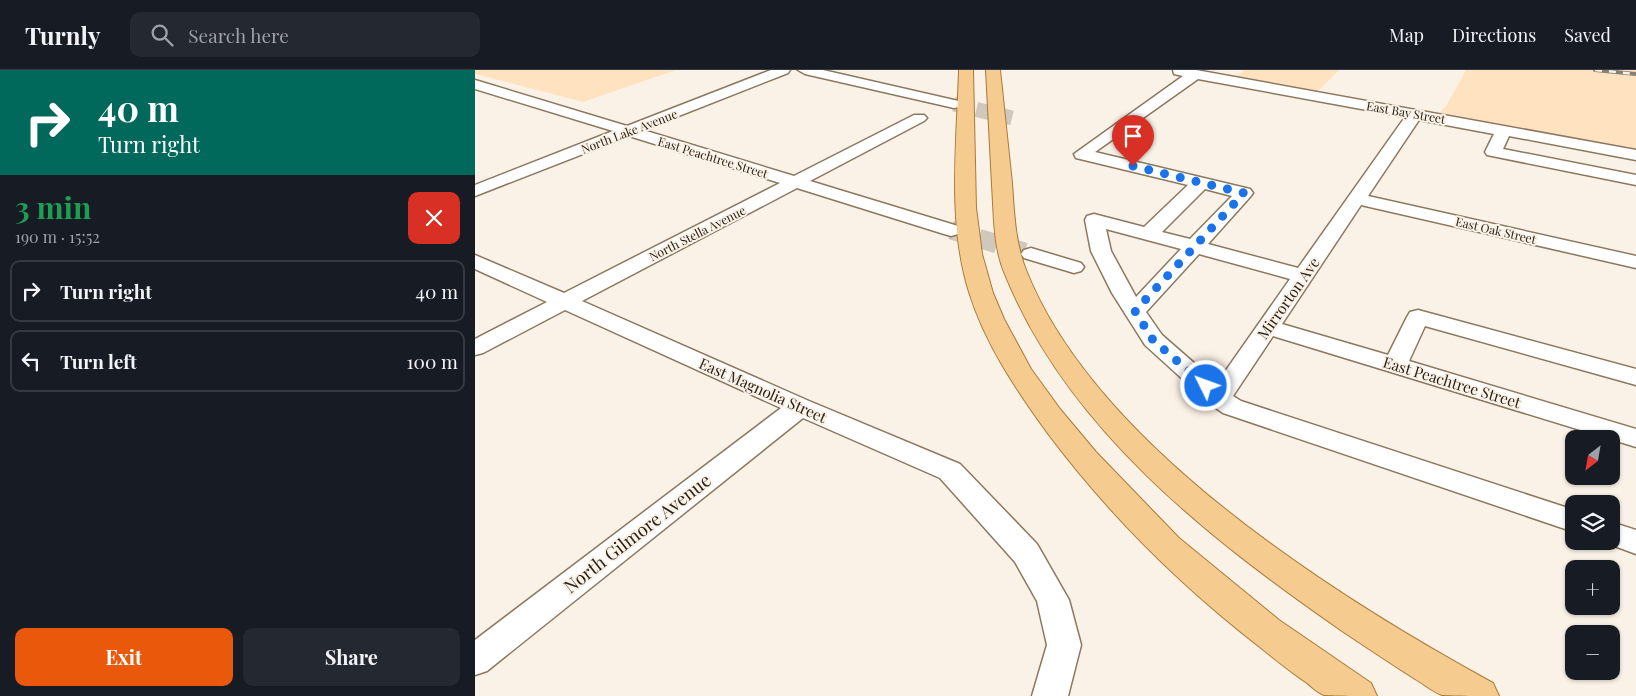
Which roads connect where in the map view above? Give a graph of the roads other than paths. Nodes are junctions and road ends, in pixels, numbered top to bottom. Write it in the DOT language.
graph roads {
  1 [pos="783,70"];
  2 [pos="805,70"];
  3 [pos="966,70"];
  4 [pos="993,70"];
  5 [pos="1176,70"];
  6 [pos="1195,74"];
  7 [pos="475,84"];
  8 [pos="954,104"];
  9 [pos="1415,114"];
  10 [pos="919,118"];
  11 [pos="1504,130"];
  12 [pos="627,131"];
  13 [pos="1636,155"];
  14 [pos="1636,180"];
  15 [pos="795,182"];
  16 [pos="1201,183"];
  17 [pos="475,191"];
  18 [pos="1357,198"];
  19 [pos="951,230"];
  20 [pos="1148,234"];
  21 [pos="1194,247"];
  22 [pos="1031,254"];
  23 [pos="475,261"];
  24 [pos="1636,262"];
  25 [pos="1074,267"];
  26 [pos="1304,276"];
  27 [pos="564,301"];
  28 [pos="1135,311"];
  29 [pos="1268,327"];
  30 [pos="475,348"];
  31 [pos="1395,365"];
  32 [pos="1636,377"];
  33 [pos="1219,398"];
  34 [pos="800,407"];
  35 [pos="1636,438"];
  36 [pos="1565,518"];
  37 [pos="1620,537"];
  38 [pos="1636,542"];
  39 [pos="475,660"];
  40 [pos="1049,696"];
  41 [pos="1357,696"];
  42 [pos="1479,696"];
  1 -- 12 [label="street, North Lake Avenue"];
  2 -- 8 [label="street"];
  3 -- 41 [label="main road"];
  4 -- 42 [label="main road"];
  5 -- 6 [label="street, East Bay Street"];
  6 -- 9 [label="street, East Bay Street"];
  6 -- 16 [label="street"];
  7 -- 12 [label="street, East Peachtree Street"];
  9 -- 11 [label="street, East Bay Street"];
  9 -- 18 [label="street, Mirrorton Ave"];
  10 -- 15 [label="street, North Stella Avenue"];
  11 -- 13 [label="street, East Bay Street"];
  11 -- 14 [label="street"];
  12 -- 15 [label="street, East Peachtree Street"];
  12 -- 17 [label="street, North Lake Avenue"];
  15 -- 19 [label="street, East Peachtree Street"];
  15 -- 27 [label="street, North Stella Avenue"];
  16 -- 20 [label="street"];
  16 -- 21 [label="street"];
  18 -- 24 [label="street, East Oak Street"];
  18 -- 26 [label="street, Mirrorton Ave"];
  20 -- 21 [label="street"];
  20 -- 28 [label="street"];
  21 -- 26 [label="street"];
  21 -- 28 [label="street"];
  22 -- 25 [label="street"];
  23 -- 27 [label="street, East Magnolia Street"];
  26 -- 29 [label="street, Mirrorton Ave"];
  27 -- 30 [label="street, North Stella Avenue"];
  27 -- 34 [label="street, East Magnolia Street"];
  28 -- 33 [label="street"];
  29 -- 31 [label="street, East Peachtree Street"];
  29 -- 33 [label="street, Mirrorton Ave"];
  31 -- 32 [label="street"];
  31 -- 35 [label="street, East Peachtree Street"];
  33 -- 36 [label="street"];
  34 -- 39 [label="street, North Gilmore Avenue"];
  34 -- 40 [label="street, East Magnolia Street"];
  37 -- 38 [label="street"];
}
